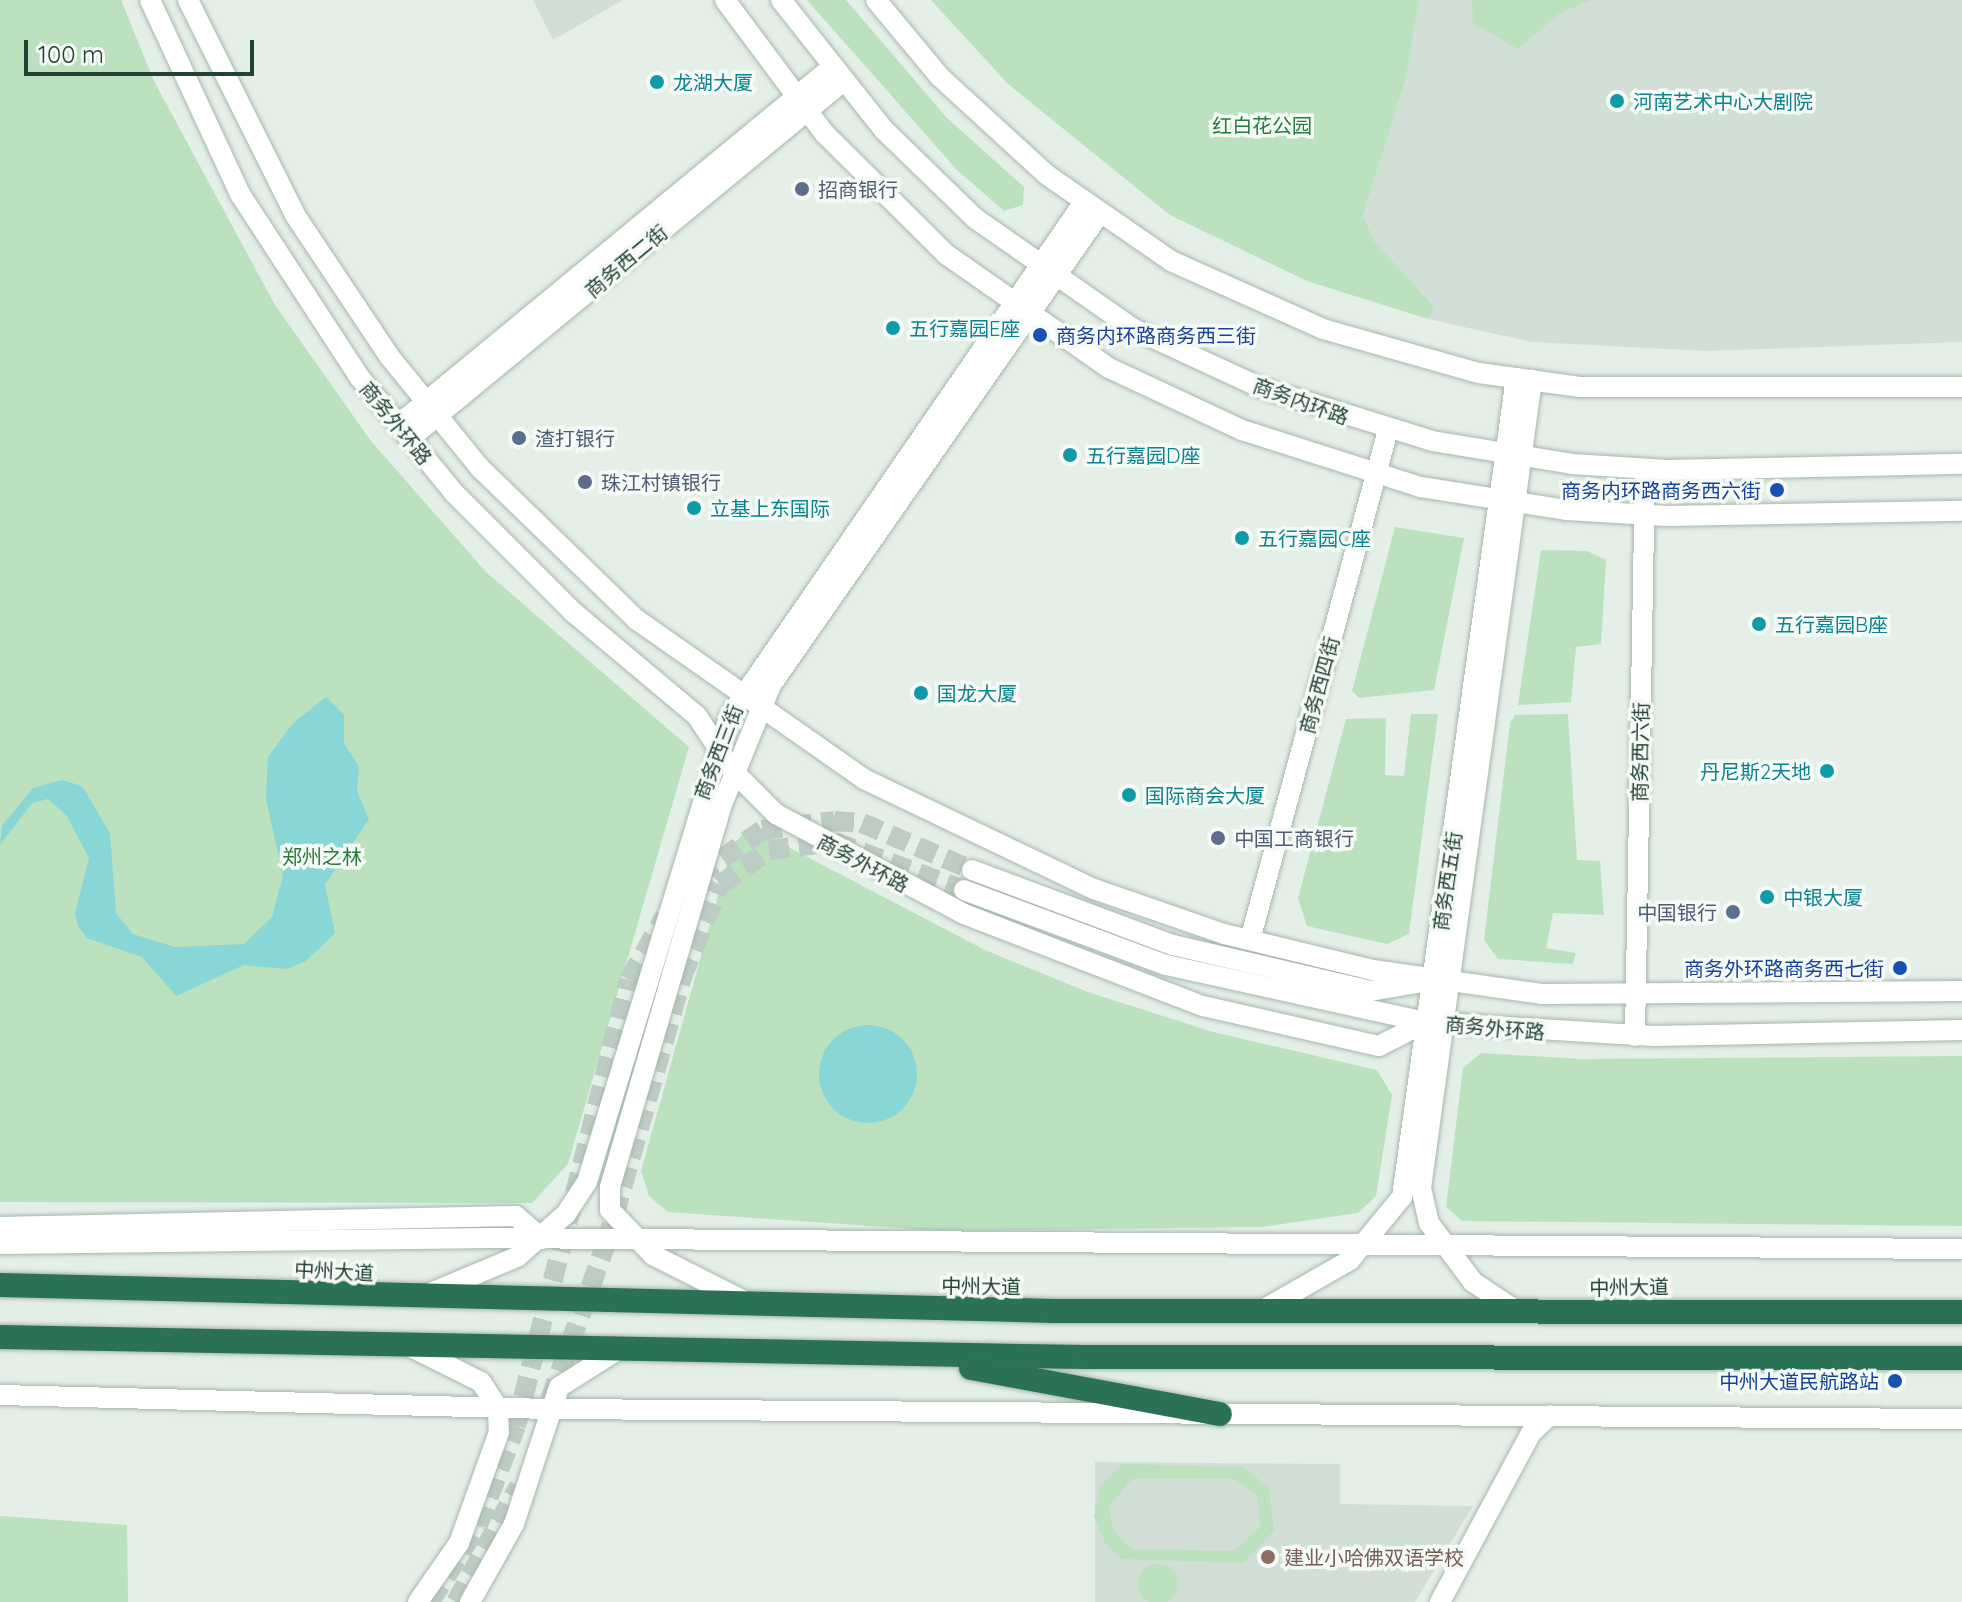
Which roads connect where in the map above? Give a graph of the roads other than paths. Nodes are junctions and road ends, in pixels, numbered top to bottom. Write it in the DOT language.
graph roads {
  1 [pos="150,0"];
  2 [pos="188,0"];
  3 [pos="725,0"];
  4 [pos="781,0"];
  5 [pos="876,0"];
  6 [pos="836,75"];
  7 [pos="801,105"];
  8 [pos="1092,207"];
  9 [pos="1048,271"];
  10 [pos="1021,309"];
  11 [pos="1524,379"];
  12 [pos="1962,387"];
  13 [pos="431,409"];
  14 [pos="1388,430"];
  15 [pos="403,432"];
  16 [pos="1513,456"];
  17 [pos="1962,464"];
  18 [pos="1645,469"];
  19 [pos="1376,475"];
  20 [pos="1507,502"];
  21 [pos="1962,511"];
  22 [pos="1645,515"];
  23 [pos="739,696"];
  24 [pos="758,709"];
  25 [pos="718,748"];
  26 [pos="733,771"];
  27 [pos="972,870"];
  28 [pos="964,890"];
  29 [pos="1250,940"];
  30 [pos="1440,982"];
  31 [pos="1962,991"];
  32 [pos="1636,997"];
  33 [pos="1434,1023"];
  34 [pos="1962,1030"];
  35 [pos="1635,1036"];
  36 [pos="0,1227"];
  37 [pos="542,1239"];
  38 [pos="634,1240"];
  39 [pos="0,1244"];
  40 [pos="1364,1247"];
  41 [pos="1446,1247"];
  42 [pos="1962,1249"];
  43 [pos="0,1285"];
  44 [pos="416,1300"];
  45 [pos="759,1307"];
  46 [pos="1518,1312"];
  47 [pos="1962,1312"];
  48 [pos="1259,1313"];
  49 [pos="0,1337"];
  50 [pos="403,1344"];
  51 [pos="621,1348"];
  52 [pos="870,1354"];
  53 [pos="1962,1358"];
  54 [pos="0,1395"];
  55 [pos="498,1408"];
  56 [pos="551,1409"];
  57 [pos="1220,1414"];
  58 [pos="1550,1415"];
  59 [pos="1962,1419"];
  60 [pos="418,1602"];
  61 [pos="470,1602"];
  62 [pos="1440,1602"];
  63 [pos="1455,1602"];
  1 -- 15 [label="street, 商务外环路"];
  2 -- 13 [label="street, 商务外环路"];
  3 -- 7 [label="street"];
  4 -- 6 [label="street, 商务内环路"];
  5 -- 8 [label="street"];
  6 -- 7 [label="street, 商务西二街"];
  6 -- 9 [label="street, 商务内环路"];
  7 -- 10 [label="street"];
  7 -- 13 [label="street, 商务西二街"];
  8 -- 9 [label="street, 商务西三街"];
  8 -- 11 [label="street"];
  9 -- 10 [label="street, 商务西三街"];
  9 -- 14 [label="street, 商务内环路"];
  10 -- 19 [label="street"];
  10 -- 23 [label="street, 商务西三街"];
  10 -- 24 [label="street, 商务西三街"];
  11 -- 12 [label="street"];
  11 -- 16 [label="street, 商务西五街"];
  13 -- 15 [label="street, 商务西二街"];
  13 -- 23 [label="street, 商务外环路"];
  14 -- 16 [label="street, 商务内环路"];
  14 -- 19 [label="street, 商务西四街"];
  15 -- 25 [label="street, 商务外环路"];
  16 -- 18 [label="street, 商务内环路"];
  16 -- 20 [label="street, 商务西五街"];
  17 -- 18 [label="street, 商务内环路"];
  18 -- 22 [label="street, 商务西六街"];
  19 -- 20 [label="street"];
  19 -- 29 [label="street, 商务西四街"];
  20 -- 22 [label="street"];
  20 -- 30 [label="street, 商务西五街"];
  21 -- 22 [label="street"];
  22 -- 32 [label="street, 商务西六街"];
  23 -- 24 [label="street, 商务外环路"];
  23 -- 25 [label="street, 商务西三街"];
  24 -- 26 [label="street, 商务西三街"];
  24 -- 29 [label="street, 商务外环路"];
  25 -- 26 [label="street, 商务外环路"];
  25 -- 37 [label="street, 商务西三街"];
  26 -- 33 [label="street, 商务外环路"];
  26 -- 38 [label="street, 商务西三街"];
  27 -- 30 [label="street"];
  28 -- 33 [label="street"];
  29 -- 30 [label="street, 商务外环路"];
  30 -- 32 [label="street, 商务外环路"];
  30 -- 33 [label="street, 商务西五街"];
  31 -- 32 [label="street, 商务外环路"];
  32 -- 35 [label="street, 商务西六街"];
  33 -- 35 [label="street, 商务外环路"];
  33 -- 40 [label="street, 商务西五街"];
  33 -- 41 [label="street, 商务西五街"];
  34 -- 35 [label="street, 商务外环路"];
  36 -- 37 [label="street"];
  37 -- 38 [label="street"];
  37 -- 39 [label="street"];
  37 -- 44 [label="street, 商务西三街"];
  38 -- 40 [label="street"];
  38 -- 45 [label="street, 商务西三街"];
  40 -- 41 [label="street"];
  40 -- 48 [label="street, 商务西五街"];
  41 -- 42 [label="street"];
  41 -- 46 [label="street, 商务西五街"];
  43 -- 44 [label="highway, 中州大道"];
  44 -- 45 [label="highway, 中州大道"];
  45 -- 48 [label="highway, 中州大道"];
  46 -- 47 [label="highway, 中州大道"];
  46 -- 48 [label="highway, 中州大道"];
  49 -- 50 [label="highway"];
  50 -- 51 [label="highway"];
  50 -- 55 [label="street"];
  51 -- 52 [label="highway"];
  51 -- 56 [label="street"];
  52 -- 53 [label="highway"];
  52 -- 57 [label="highway"];
  54 -- 55 [label="street"];
  55 -- 56 [label="street"];
  55 -- 60 [label="street"];
  56 -- 57 [label="street"];
  56 -- 61 [label="street"];
  57 -- 58 [label="street"];
  58 -- 59 [label="street"];
  58 -- 62 [label="street"];
  58 -- 63 [label="street"];
}
